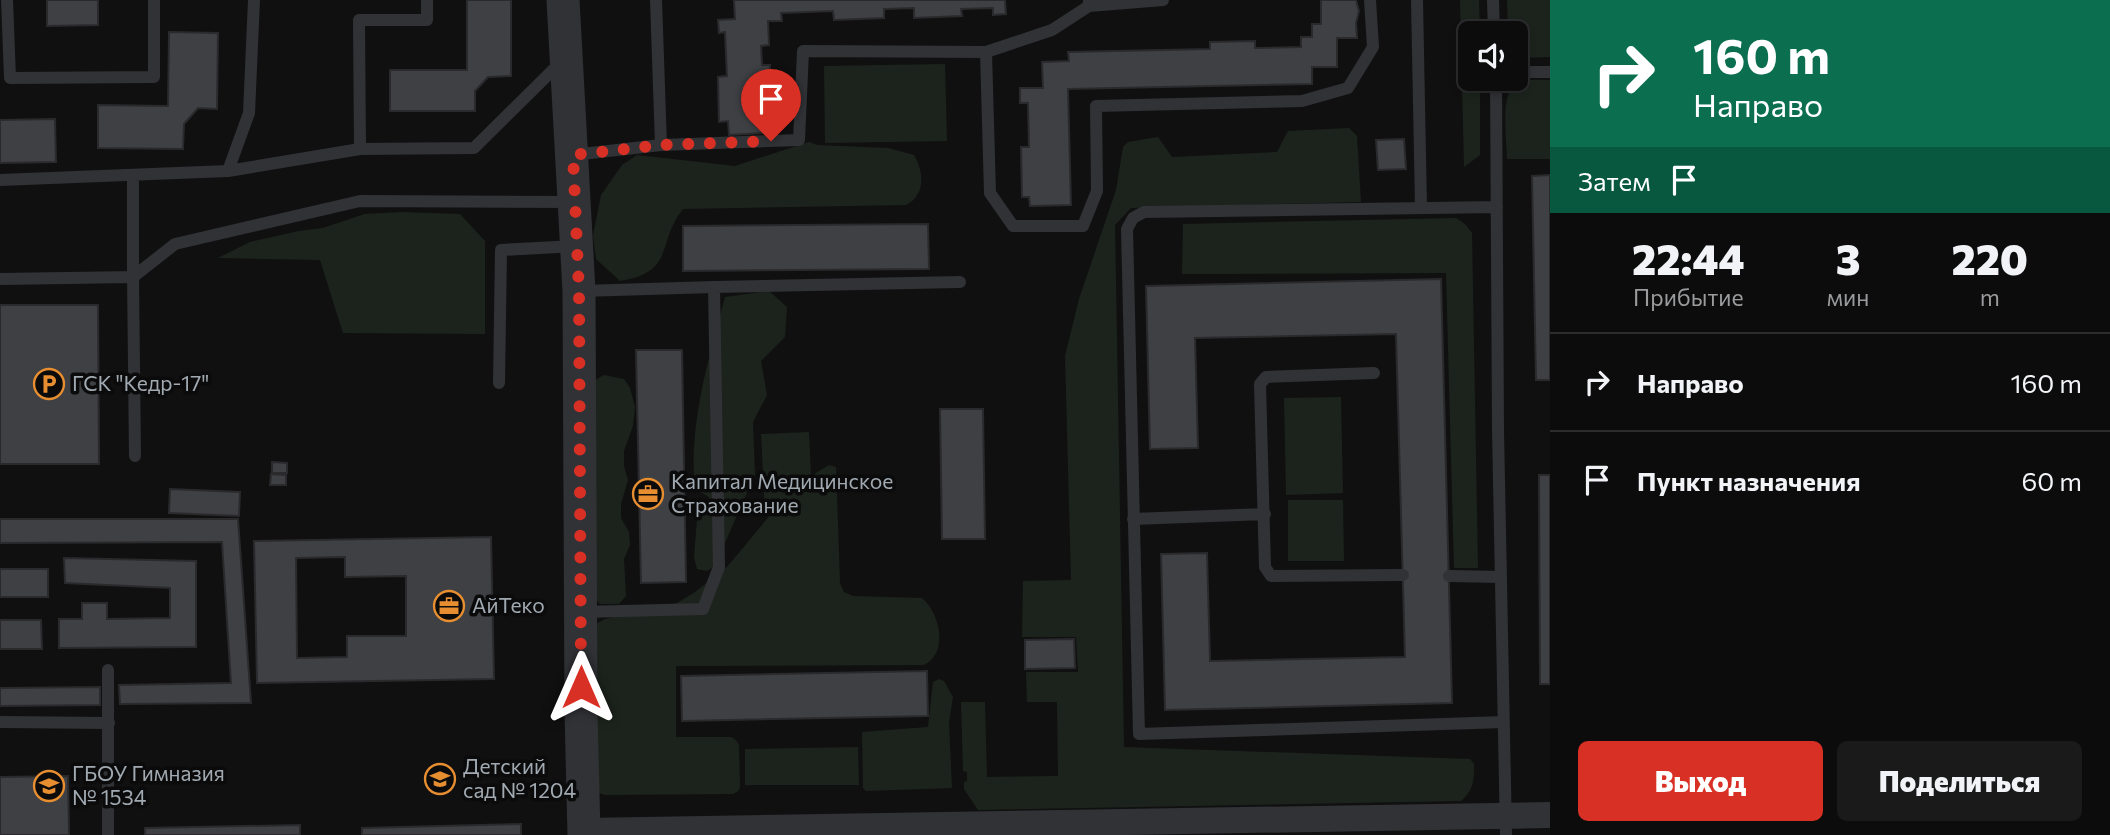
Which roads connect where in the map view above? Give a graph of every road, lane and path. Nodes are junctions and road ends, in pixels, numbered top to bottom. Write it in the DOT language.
graph roads {
  1 [pos="7,0"];
  2 [pos="154,0"];
  3 [pos="254,0"];
  4 [pos="427,0"];
  5 [pos="563,0"];
  6 [pos="656,0"];
  7 [pos="1163,0"];
  8 [pos="1370,0"];
  9 [pos="1417,0"];
  10 [pos="1493,0"];
  11 [pos="1089,3"];
  12 [pos="1494,21"];
  13 [pos="986,52"];
  14 [pos="566,57"];
  15 [pos="1528,72"];
  16 [pos="1550,72"];
  17 [pos="1496,91"];
  18 [pos="661,145"];
  19 [pos="359,149"];
  20 [pos="573,155"];
  21 [pos="228,171"];
  22 [pos="133,175"];
  23 [pos="0,180"];
  24 [pos="575,201"];
  25 [pos="1421,207"];
  26 [pos="1497,207"];
  27 [pos="577,246"];
  28 [pos="133,277"];
  29 [pos="0,279"];
  30 [pos="960,282"];
  31 [pos="714,286"];
  32 [pos="579,291"];
  33 [pos="1374,373"];
  34 [pos="499,383"];
  35 [pos="135,456"];
  36 [pos="1265,514"];
  37 [pos="1133,519"];
  38 [pos="1403,575"];
  39 [pos="1449,576"];
  40 [pos="1501,577"];
  41 [pos="581,612"];
  42 [pos="107,670"];
  43 [pos="0,722"];
  44 [pos="1504,722"];
  45 [pos="109,723"];
  46 [pos="1550,815"];
  47 [pos="1506,825"];
  48 [pos="1017,829"];
  49 [pos="902,830"];
  50 [pos="705,832"];
  51 [pos="584,833"];
  52 [pos="108,835"];
  1 -- 2 [label="lane"];
  3 -- 21 [label="lane"];
  4 -- 19 [label="lane"];
  5 -- 14 [label="street"];
  6 -- 18 [label="lane"];
  7 -- 11 [label="lane"];
  8 -- 13 [label="lane"];
  9 -- 25 [label="lane"];
  10 -- 12 [label="lane"];
  11 -- 13 [label="lane"];
  13 -- 18 [label="lane"];
  14 -- 19 [label="lane"];
  14 -- 20 [label="street"];
  15 -- 16 [label="lane"];
  17 -- 26 [label="lane"];
  18 -- 20 [label="lane"];
  19 -- 21 [label="lane"];
  20 -- 24 [label="street"];
  21 -- 22 [label="lane"];
  22 -- 23 [label="lane"];
  22 -- 28 [label="lane"];
  24 -- 27 [label="street"];
  24 -- 28 [label="lane"];
  25 -- 26 [label="lane"];
  25 -- 37 [label="lane"];
  26 -- 40 [label="lane"];
  27 -- 32 [label="street"];
  27 -- 34 [label="lane"];
  28 -- 29 [label="lane"];
  28 -- 35 [label="lane"];
  30 -- 31 [label="lane"];
  31 -- 32 [label="lane"];
  31 -- 41 [label="lane"];
  32 -- 41 [label="street"];
  33 -- 36 [label="lane"];
  36 -- 37 [label="lane"];
  36 -- 38 [label="lane"];
  37 -- 44 [label="lane"];
  39 -- 40 [label="lane"];
  40 -- 44 [label="lane"];
  41 -- 51 [label="street"];
  42 -- 45 [label="lane"];
  43 -- 45 [label="lane"];
  44 -- 47 [label="lane"];
  45 -- 52 [label="lane"];
  46 -- 47 [label="street"];
  47 -- 48 [label="street"];
  48 -- 49 [label="street"];
  49 -- 50 [label="street"];
  50 -- 51 [label="street"];
}
